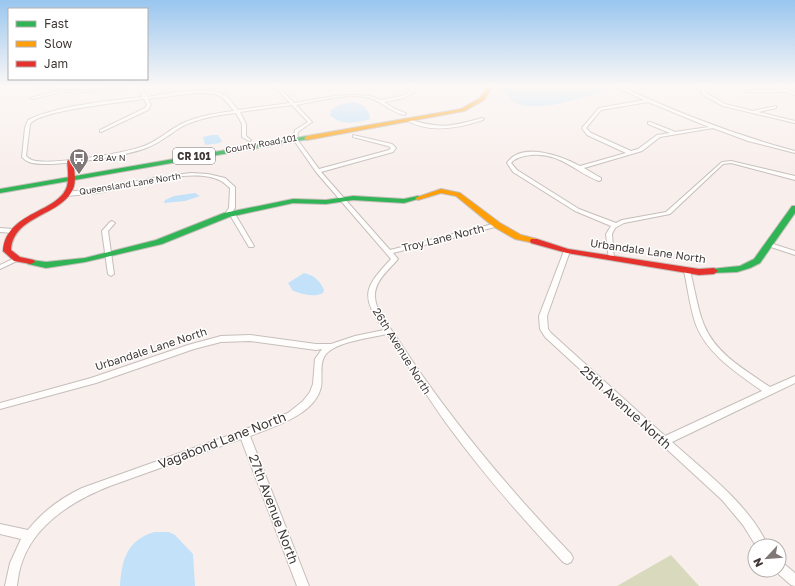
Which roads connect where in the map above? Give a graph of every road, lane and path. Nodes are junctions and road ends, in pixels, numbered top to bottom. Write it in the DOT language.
graph roads {
  1 [pos="46,114"];
  2 [pos="134,114"];
  3 [pos="222,114"];
  4 [pos="238,114"];
  5 [pos="303,114"];
  6 [pos="401,114"];
  7 [pos="430,114"];
  8 [pos="595,114"];
  9 [pos="682,114"];
  10 [pos="762,114"];
  11 [pos="406,117"];
  12 [pos="482,119"];
  13 [pos="795,122"];
  14 [pos="648,123"];
  15 [pos="716,127"];
  16 [pos="101,131"];
  17 [pos="673,133"];
  18 [pos="355,136"];
  19 [pos="296,139"];
  20 [pos="249,140"];
  21 [pos="795,152"];
  22 [pos="631,154"];
  23 [pos="70,161"];
  24 [pos="579,168"];
  25 [pos="318,171"];
  26 [pos="71,177"];
  27 [pos="795,178"];
  28 [pos="599,179"];
  29 [pos="0,190"];
  30 [pos="66,194"];
  31 [pos="343,199"];
  32 [pos="795,208"];
  33 [pos="230,214"];
  34 [pos="112,224"];
  35 [pos="497,225"];
  36 [pos="615,225"];
  37 [pos="0,230"];
  38 [pos="14,231"];
  39 [pos="770,245"];
  40 [pos="251,246"];
  41 [pos="567,251"];
  42 [pos="389,252"];
  43 [pos="795,253"];
  44 [pos="108,255"];
  45 [pos="17,259"];
  46 [pos="610,259"];
  47 [pos="0,267"];
  48 [pos="687,271"];
  49 [pos="111,274"];
  50 [pos="389,331"];
  51 [pos="336,344"];
  52 [pos="795,379"];
  53 [pos="769,391"];
  54 [pos="0,406"];
  55 [pos="244,433"];
  56 [pos="664,441"];
  57 [pos="0,529"];
  58 [pos="30,536"];
  59 [pos="757,538"];
  60 [pos="568,558"];
  61 [pos="787,574"];
  62 [pos="795,581"];
  63 [pos="11,586"];
  64 [pos="303,586"];
  1 -- 23 [label="street"];
  2 -- 16 [label="street"];
  3 -- 23 [label="street"];
  4 -- 20 [label="street"];
  5 -- 19 [label="street"];
  6 -- 11 [label="street"];
  7 -- 11 [label="street, County Road 101 / CR 101"];
  8 -- 22 [label="street"];
  9 -- 15 [label="street"];
  10 -- 13 [label="street"];
  11 -- 12 [label="street"];
  11 -- 19 [label="street, County Road 101 / CR 101"];
  14 -- 17 [label="street"];
  15 -- 17 [label="street"];
  15 -- 21 [label="street"];
  17 -- 22 [label="street"];
  18 -- 25 [label="street"];
  19 -- 25 [label="street"];
  19 -- 26 [label="street, County Road 101 / CR 101"];
  22 -- 24 [label="street"];
  23 -- 26 [label="street"];
  24 -- 28 [label="street"];
  24 -- 36 [label="street"];
  25 -- 31 [label="street"];
  26 -- 29 [label="street, County Road 101 / CR 101"];
  26 -- 30 [label="street"];
  27 -- 36 [label="street"];
  30 -- 33 [label="street, Queensland Lane North"];
  30 -- 38 [label="street"];
  31 -- 33 [label="street, Urbandale Lane North"];
  31 -- 35 [label="street, Urbandale Lane North"];
  31 -- 42 [label="street"];
  32 -- 39 [label="street, Urbandale Lane North"];
  33 -- 40 [label="street"];
  33 -- 44 [label="street, Urbandale Lane North"];
  34 -- 44 [label="street"];
  35 -- 41 [label="street, Urbandale Lane North"];
  35 -- 42 [label="street, Troy Lane North"];
  36 -- 46 [label="street"];
  37 -- 38 [label="street"];
  38 -- 45 [label="street"];
  39 -- 43 [label="street"];
  39 -- 48 [label="street, Urbandale Lane North"];
  41 -- 46 [label="street, Urbandale Lane North"];
  41 -- 56 [label="street, 25th Avenue North"];
  42 -- 50 [label="street, 26th Avenue North"];
  44 -- 45 [label="street, Urbandale Lane North"];
  44 -- 49 [label="street"];
  45 -- 47 [label="street"];
  46 -- 48 [label="street, Urbandale Lane North"];
  48 -- 53 [label="street"];
  50 -- 51 [label="street, Vagabond Lane North"];
  50 -- 60 [label="street, 26th Avenue North"];
  51 -- 54 [label="street, Urbandale Lane North"];
  51 -- 55 [label="street, Vagabond Lane North"];
  52 -- 53 [label="street"];
  53 -- 56 [label="street"];
  55 -- 58 [label="street, Vagabond Lane North"];
  55 -- 64 [label="street, 27th Avenue North"];
  56 -- 59 [label="street, 25th Avenue North"];
  57 -- 58 [label="street"];
  58 -- 63 [label="street, Vagabond Lane North"];
  61 -- 62 [label="street"];
}
